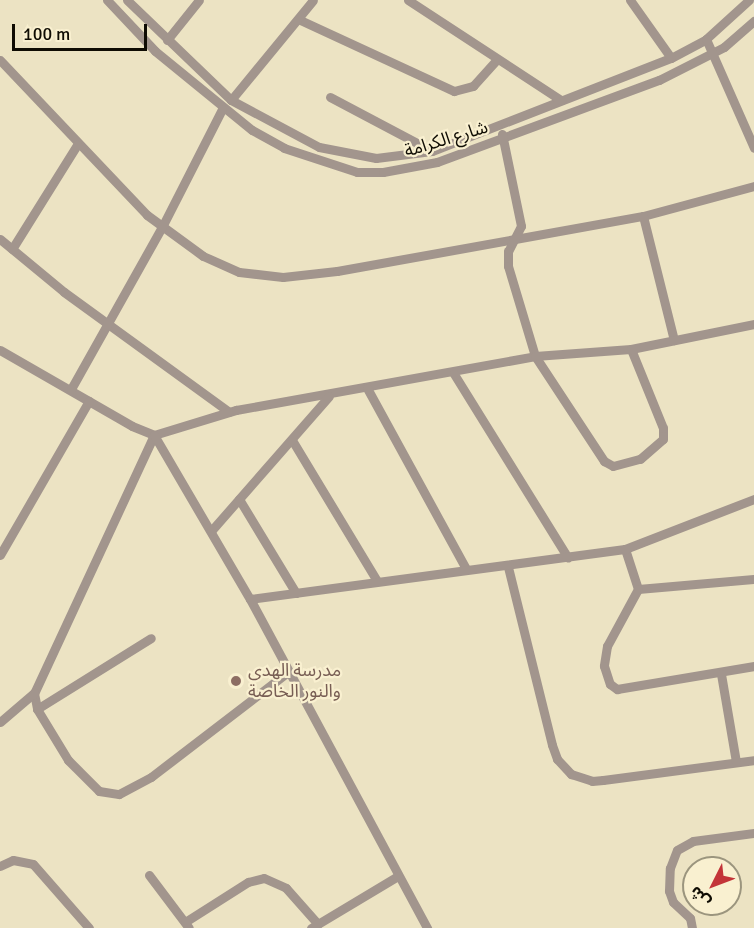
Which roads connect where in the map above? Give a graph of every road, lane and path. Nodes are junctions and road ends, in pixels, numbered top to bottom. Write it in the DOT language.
graph roads {
  1 [pos="107,0"];
  2 [pos="128,0"];
  3 [pos="199,0"];
  4 [pos="313,0"];
  5 [pos="409,0"];
  6 [pos="630,0"];
  7 [pos="749,0"];
  8 [pos="298,19"];
  9 [pos="754,21"];
  10 [pos="706,39"];
  11 [pos="166,40"];
  12 [pos="713,53"];
  13 [pos="670,58"];
  14 [pos="497,59"];
  15 [pos="0,60"];
  16 [pos="330,97"];
  17 [pos="231,100"];
  18 [pos="561,100"];
  19 [pos="222,109"];
  20 [pos="499,126"];
  21 [pos="751,132"];
  22 [pos="503,138"];
  23 [pos="77,145"];
  24 [pos="754,148"];
  25 [pos="432,150"];
  26 [pos="754,186"];
  27 [pos="643,216"];
  28 [pos="162,227"];
  29 [pos="0,238"];
  30 [pos="512,242"];
  31 [pos="12,249"];
  32 [pos="109,321"];
  33 [pos="754,324"];
  34 [pos="674,340"];
  35 [pos="632,349"];
  36 [pos="0,350"];
  37 [pos="534,356"];
  38 [pos="454,374"];
  39 [pos="367,388"];
  40 [pos="70,389"];
  41 [pos="329,396"];
  42 [pos="89,401"];
  43 [pos="229,412"];
  44 [pos="154,435"];
  45 [pos="292,440"];
  46 [pos="239,499"];
  47 [pos="754,500"];
  48 [pos="211,531"];
  49 [pos="625,549"];
  50 [pos="0,555"];
  51 [pos="568,558"];
  52 [pos="508,567"];
  53 [pos="466,568"];
  54 [pos="754,579"];
  55 [pos="377,581"];
  56 [pos="638,589"];
  57 [pos="296,593"];
  58 [pos="250,599"];
  59 [pos="151,638"];
  60 [pos="754,666"];
  61 [pos="288,672"];
  62 [pos="721,674"];
  63 [pos="34,693"];
  64 [pos="37,708"];
  65 [pos="0,722"];
  66 [pos="754,760"];
  67 [pos="736,762"];
  68 [pos="754,833"];
  69 [pos="0,866"];
  70 [pos="149,875"];
  71 [pos="398,876"];
  72 [pos="187,925"];
  73 [pos="314,926"];
  74 [pos="89,928"];
  75 [pos="427,928"];
  76 [pos="692,928"];
  1 -- 19 [label="street, شارع الكرامة"];
  2 -- 11 [label="street, شارع الكرامة"];
  3 -- 11 [label="street"];
  4 -- 8 [label="street"];
  5 -- 14 [label="street"];
  6 -- 13 [label="street"];
  7 -- 10 [label="street, شارع الكرامة"];
  8 -- 14 [label="street"];
  8 -- 17 [label="street"];
  9 -- 12 [label="street, شارع الكرامة"];
  10 -- 12 [label="street"];
  10 -- 13 [label="street, شارع الكرامة"];
  11 -- 17 [label="street, شارع الكرامة"];
  12 -- 21 [label="street"];
  12 -- 22 [label="street, شارع الكرامة"];
  13 -- 18 [label="street, شارع الكرامة"];
  14 -- 18 [label="street"];
  15 -- 23 [label="street"];
  16 -- 25 [label="street"];
  17 -- 25 [label="street, شارع الكرامة"];
  18 -- 20 [label="street, شارع الكرامة"];
  19 -- 22 [label="street, شارع الكرامة"];
  19 -- 28 [label="street"];
  20 -- 22 [label="street"];
  20 -- 25 [label="street, شارع الكرامة"];
  21 -- 24 [label="street"];
  22 -- 30 [label="street"];
  23 -- 28 [label="street"];
  23 -- 31 [label="street"];
  26 -- 27 [label="street"];
  27 -- 30 [label="street"];
  27 -- 34 [label="street"];
  28 -- 30 [label="street"];
  28 -- 32 [label="street"];
  29 -- 31 [label="street"];
  30 -- 37 [label="street"];
  31 -- 32 [label="street"];
  32 -- 40 [label="street"];
  32 -- 43 [label="street"];
  33 -- 34 [label="street"];
  34 -- 35 [label="street"];
  35 -- 37 [label="street"];
  35 -- 37 [label="street"];
  36 -- 40 [label="street"];
  37 -- 38 [label="street"];
  38 -- 39 [label="street"];
  38 -- 51 [label="street"];
  39 -- 41 [label="street"];
  39 -- 53 [label="street"];
  40 -- 42 [label="street"];
  41 -- 43 [label="street"];
  41 -- 45 [label="street"];
  42 -- 44 [label="street"];
  42 -- 50 [label="street"];
  43 -- 44 [label="street"];
  44 -- 48 [label="street"];
  44 -- 63 [label="street"];
  45 -- 46 [label="street"];
  45 -- 55 [label="street"];
  46 -- 48 [label="street"];
  46 -- 57 [label="street"];
  47 -- 49 [label="street"];
  48 -- 58 [label="street"];
  49 -- 51 [label="street"];
  49 -- 56 [label="street"];
  51 -- 52 [label="street"];
  52 -- 53 [label="street"];
  52 -- 67 [label="street"];
  53 -- 55 [label="street"];
  54 -- 56 [label="street"];
  55 -- 57 [label="street"];
  56 -- 62 [label="street"];
  57 -- 58 [label="street"];
  58 -- 61 [label="street"];
  59 -- 64 [label="street"];
  60 -- 62 [label="street"];
  61 -- 64 [label="street"];
  61 -- 71 [label="street"];
  62 -- 67 [label="street"];
  63 -- 64 [label="street"];
  63 -- 65 [label="street"];
  66 -- 67 [label="street"];
  68 -- 76 [label="street"];
  69 -- 74 [label="street"];
  70 -- 72 [label="street"];
  71 -- 73 [label="street"];
  71 -- 75 [label="street"];
  72 -- 73 [label="street"];
}
